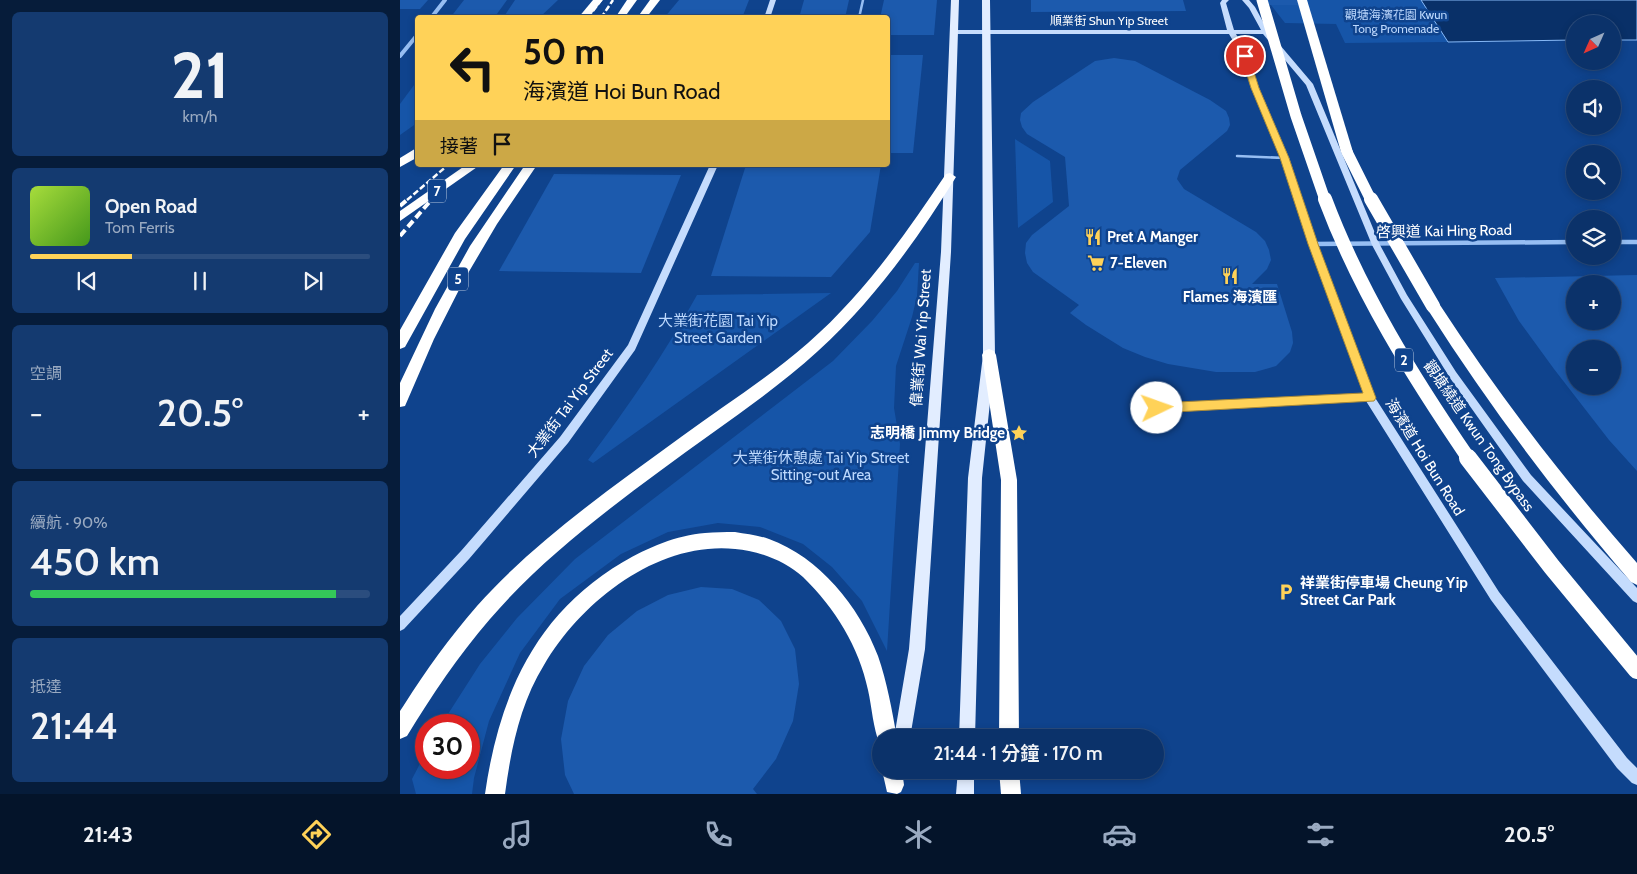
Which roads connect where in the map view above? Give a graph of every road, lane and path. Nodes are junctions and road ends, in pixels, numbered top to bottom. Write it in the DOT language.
graph roads {
  1 [pos="445,0"];
  2 [pos="598,0"];
  3 [pos="632,0"];
  4 [pos="648,0"];
  5 [pos="655,0"];
  6 [pos="773,0"];
  7 [pos="863,0"];
  8 [pos="955,0"];
  9 [pos="986,0"];
  10 [pos="1226,0"];
  11 [pos="1245,0"];
  12 [pos="1262,0"];
  13 [pos="1302,0"];
  14 [pos="433,15"];
  15 [pos="585,15"];
  16 [pos="621,15"];
  17 [pos="638,15"];
  18 [pos="643,15"];
  19 [pos="768,15"];
  20 [pos="860,15"];
  21 [pos="988,31"];
  22 [pos="1231,31"];
  23 [pos="954,32"];
  24 [pos="1265,32"];
  25 [pos="415,38"];
  26 [pos="400,56"];
  27 [pos="415,153"];
  28 [pos="1238,156"];
  29 [pos="1285,158"];
  30 [pos="400,163"];
  31 [pos="471,167"];
  32 [pos="509,167"];
  33 [pos="530,167"];
  34 [pos="713,167"];
  35 [pos="950,177"];
  36 [pos="400,217"];
  37 [pos="1566,242"];
  38 [pos="1621,242"];
  39 [pos="1637,242"];
  40 [pos="1313,244"];
  41 [pos="1376,244"];
  42 [pos="400,343"];
  43 [pos="989,355"];
  44 [pos="1370,398"];
  45 [pos="400,400"];
  46 [pos="1157,408"];
  47 [pos="1637,576"];
  48 [pos="1637,597"];
  49 [pos="400,625"];
  50 [pos="1637,670"];
  51 [pos="400,729"];
  52 [pos="885,729"];
  53 [pos="904,729"];
  54 [pos="967,729"];
  55 [pos="1009,729"];
  56 [pos="1637,778"];
  57 [pos="966,779"];
  58 [pos="1010,779"];
  59 [pos="495,794"];
  60 [pos="965,794"];
  61 [pos="1011,794"];
  1 -- 14 [label="street"];
  2 -- 15 [label="highway"];
  3 -- 16 [label="highway"];
  4 -- 17 [label="highway"];
  5 -- 18 [label="highway"];
  6 -- 19 [label="main road"];
  7 -- 20 [label="lane"];
  8 -- 23 [label="main road, 偉業街 Wai Yip Street"];
  9 -- 21 [label="main road"];
  10 -- 22 [label="main road, 海濱道 Hoi Bun Road"];
  11 -- 24 [label="main road"];
  12 -- 50 [label="highway, 觀塘繞道 Kwun Tong Bypass / 2, bridge"];
  13 -- 47 [label="highway, bridge"];
  21 -- 22 [label="main road, 順業街 Shun Yip Street"];
  21 -- 23 [label="main road, 順業街 Shun Yip Street"];
  21 -- 43 [label="main road"];
  22 -- 24 [label="main road, 順業街 Shun Yip Street"];
  22 -- 29 [label="main road, 海濱道 Hoi Bun Road"];
  23 -- 35 [label="main road, 偉業街 Wai Yip Street"];
  24 -- 41 [label="main road"];
  25 -- 26 [label="street"];
  27 -- 30 [label="highway"];
  28 -- 29 [label="lane"];
  29 -- 40 [label="main road, 海濱道 Hoi Bun Road"];
  31 -- 36 [label="highway, 7"];
  32 -- 42 [label="highway, 5"];
  33 -- 45 [label="highway, 5"];
  34 -- 49 [label="main road, 大業街 Tai Yip Street"];
  35 -- 51 [label="highway"];
  35 -- 53 [label="main road, 偉業街 Wai Yip Street"];
  37 -- 41 [label="street, 啓興道 Kai Hing Road"];
  38 -- 39 [label="street"];
  40 -- 41 [label="street, 啓興道 Kai Hing Road"];
  40 -- 44 [label="main road, 海濱道 Hoi Bun Road"];
  41 -- 48 [label="main road"];
  43 -- 54 [label="main road"];
  43 -- 55 [label="highway"];
  44 -- 46 [label="street"];
  44 -- 56 [label="main road, 海濱道 Hoi Bun Road"];
  52 -- 59 [label="highway"];
  57 -- 60 [label="main road"];
  58 -- 61 [label="highway"];
}
